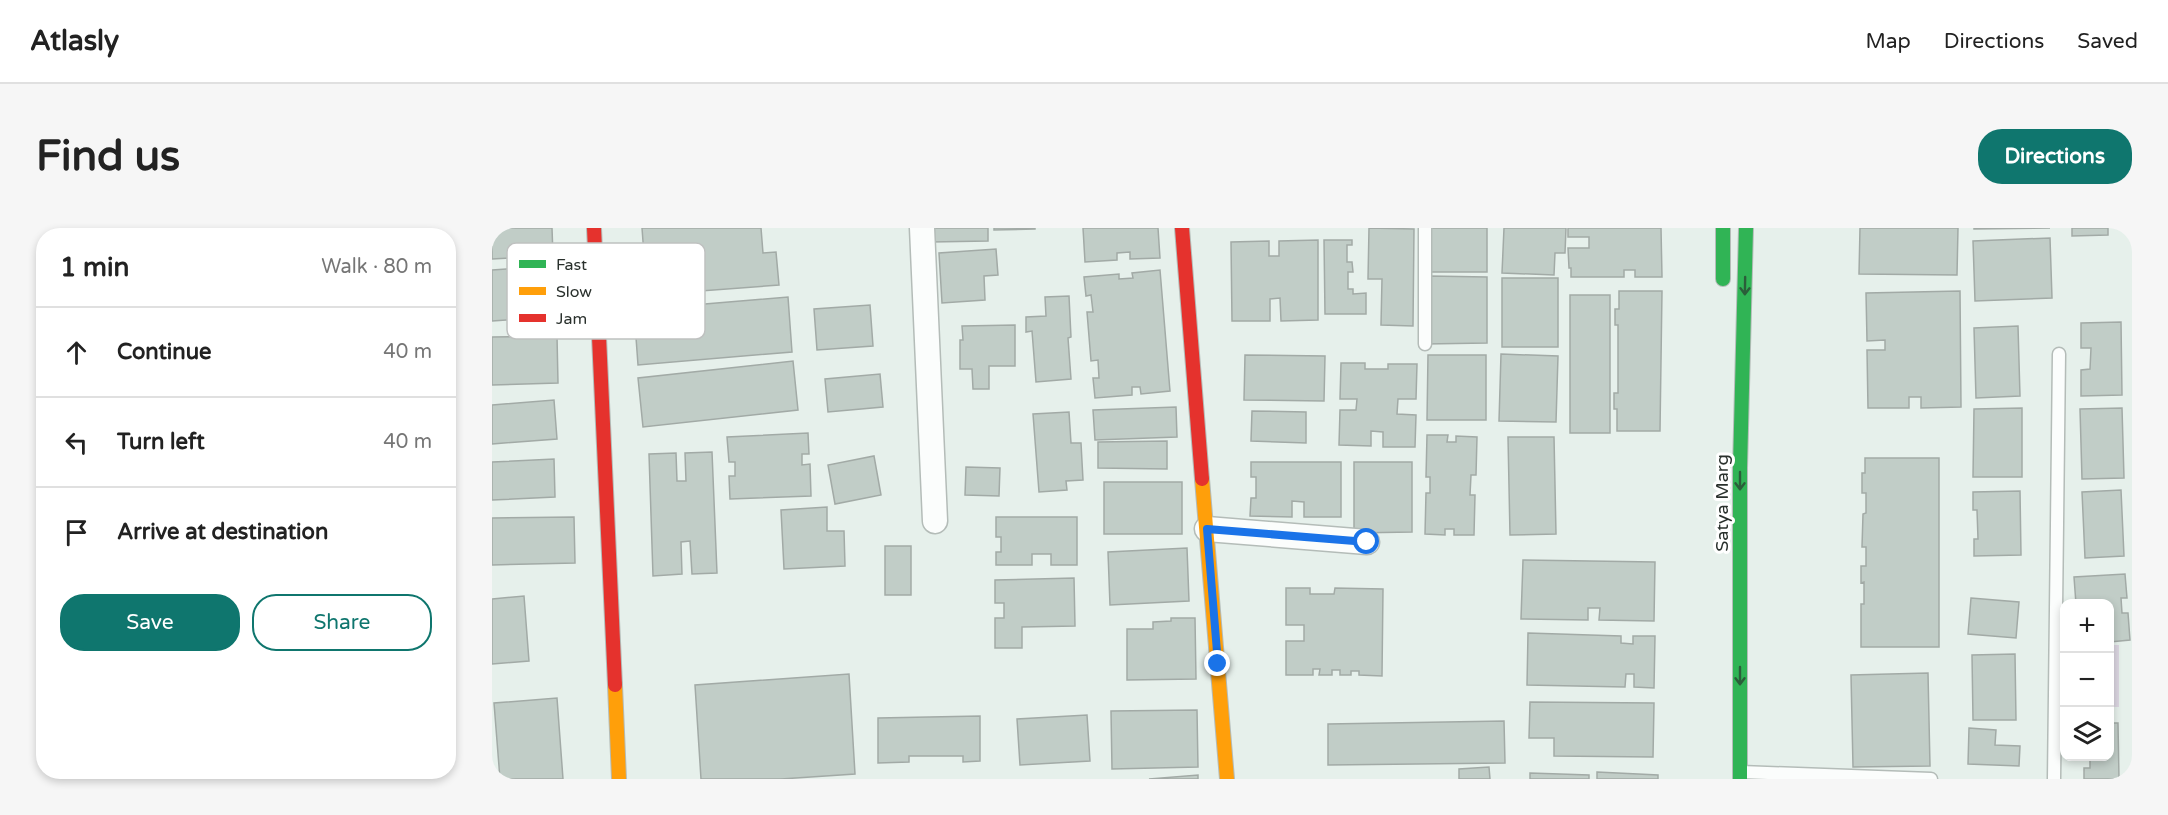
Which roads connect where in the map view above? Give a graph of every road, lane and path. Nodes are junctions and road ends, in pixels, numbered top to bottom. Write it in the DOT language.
graph roads {
  1 [pos="594,228"];
  2 [pos="922,228"];
  3 [pos="1182,228"];
  4 [pos="1425,228"];
  5 [pos="1723,228"];
  6 [pos="1746,228"];
  7 [pos="595,243"];
  8 [pos="1722,298"];
  9 [pos="599,339"];
  10 [pos="1425,344"];
  11 [pos="2059,354"];
  12 [pos="935,521"];
  13 [pos="1207,529"];
  14 [pos="1367,542"];
  15 [pos="1740,776"];
  16 [pos="619,779"];
  17 [pos="1227,779"];
  18 [pos="1931,779"];
  19 [pos="2054,779"];
  1 -- 7 [label="street"];
  2 -- 12 [label="street"];
  3 -- 13 [label="street"];
  4 -- 10 [label="lane"];
  5 -- 8 [label="street"];
  6 -- 15 [label="street, Satya Marg, one-way"];
  9 -- 16 [label="street"];
  11 -- 19 [label="lane"];
  13 -- 14 [label="street"];
  13 -- 17 [label="street"];
  15 -- 18 [label="lane"];
}
